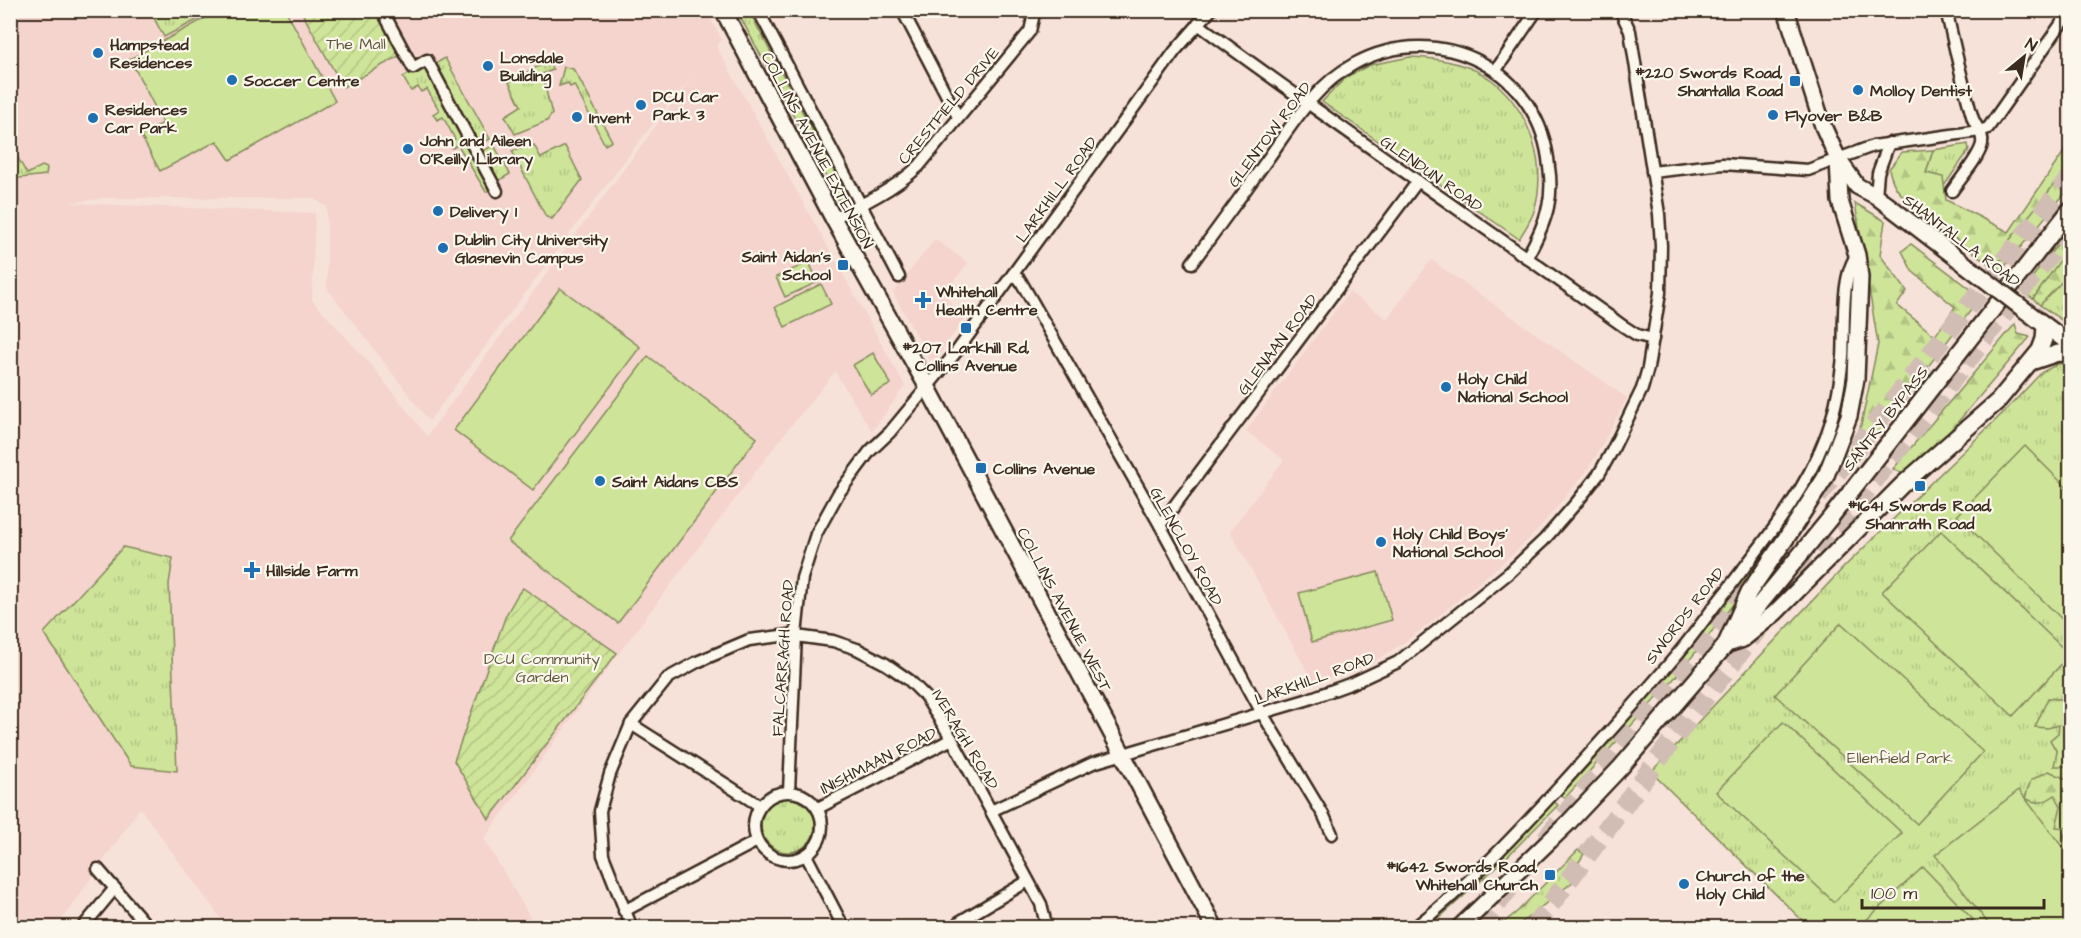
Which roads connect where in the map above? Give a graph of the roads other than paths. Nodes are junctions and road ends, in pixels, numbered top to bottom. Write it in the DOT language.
graph roads {
  1 [pos="382,10"];
  2 [pos="723,10"];
  3 [pos="758,10"];
  4 [pos="902,10"];
  5 [pos="1035,10"];
  6 [pos="1211,10"];
  7 [pos="1537,10"];
  8 [pos="1620,10"];
  9 [pos="1786,10"];
  10 [pos="1946,10"];
  11 [pos="2070,11"];
  12 [pos="1198,24"];
  13 [pos="1496,70"];
  14 [pos="1307,104"];
  15 [pos="958,117"];
  16 [pos="1980,130"];
  17 [pos="1889,143"];
  18 [pos="1838,159"];
  19 [pos="1652,172"];
  20 [pos="1418,181"];
  21 [pos="497,191"];
  22 [pos="1952,191"];
  23 [pos="1876,196"];
  24 [pos="862,206"];
  25 [pos="2070,210"];
  26 [pos="833,218"];
  27 [pos="1857,255"];
  28 [pos="1527,258"];
  29 [pos="1192,263"];
  30 [pos="1013,274"];
  31 [pos="899,278"];
  32 [pos="883,307"];
  33 [pos="2045,326"];
  34 [pos="1653,339"];
  35 [pos="2070,345"];
  36 [pos="2070,354"];
  37 [pos="2031,362"];
  38 [pos="928,388"];
  39 [pos="1160,525"];
  40 [pos="796,635"];
  41 [pos="1725,646"];
  42 [pos="1262,713"];
  43 [pos="631,724"];
  44 [pos="952,739"];
  45 [pos="1122,754"];
  46 [pos="789,791"];
  47 [pos="760,806"];
  48 [pos="818,808"];
  49 [pos="991,811"];
  50 [pos="1332,834"];
  51 [pos="757,841"];
  52 [pos="806,855"];
  53 [pos="98,869"];
  54 [pos="1028,881"];
  55 [pos="115,888"];
  56 [pos="624,912"];
  57 [pos="959,922"];
  58 [pos="82,927"];
  59 [pos="149,927"];
  60 [pos="632,927"];
  61 [pos="844,927"];
  62 [pos="1047,927"];
  63 [pos="1215,927"];
  64 [pos="1414,927"];
  65 [pos="1459,927"];
  1 -- 21 [label="street"];
  2 -- 26 [label="main road, COLLINS AVENUE EXTENSION"];
  3 -- 24 [label="street, COLLINS AVENUE EXTENSION"];
  4 -- 15 [label="street"];
  5 -- 15 [label="street, CRESTFIELD DRIVE"];
  6 -- 12 [label="street, LARKHILL ROAD"];
  7 -- 13 [label="street"];
  8 -- 19 [label="street, LARKHILL ROAD"];
  9 -- 18 [label="main road"];
  10 -- 16 [label="street"];
  11 -- 16 [label="street"];
  12 -- 14 [label="street, GLENDUN ROAD"];
  12 -- 30 [label="street, LARKHILL ROAD"];
  13 -- 14 [label="street, GLENTOW ROAD"];
  13 -- 28 [label="street, GLENTOW ROAD"];
  14 -- 20 [label="street, GLENDUN ROAD"];
  14 -- 29 [label="street, GLENTOW ROAD"];
  15 -- 24 [label="street, CRESTFIELD DRIVE"];
  16 -- 17 [label="street"];
  16 -- 22 [label="street"];
  17 -- 18 [label="street"];
  17 -- 23 [label="street"];
  18 -- 19 [label="street"];
  18 -- 23 [label="main road, SHANTALLA ROAD"];
  18 -- 27 [label="main road"];
  19 -- 34 [label="street, LARKHILL ROAD"];
  20 -- 28 [label="street, GLENDUN ROAD"];
  20 -- 39 [label="street, GLENAAN ROAD"];
  23 -- 33 [label="main road, SHANTALLA ROAD, bridge"];
  24 -- 26 [label="street, CRESTFIELD DRIVE"];
  24 -- 31 [label="street, COLLINS AVENUE EXTENSION"];
  25 -- 41 [label="main road, SANTRY BYPASS"];
  26 -- 32 [label="main road, COLLINS AVENUE EXTENSION"];
  27 -- 41 [label="main road"];
  27 -- 64 [label="street, SWORDS ROAD"];
  28 -- 34 [label="street, GLENDUN ROAD"];
  30 -- 38 [label="street, LARKHILL ROAD"];
  30 -- 39 [label="street, GLENCLOY ROAD"];
  32 -- 38 [label="main road, COLLINS AVENUE WEST"];
  33 -- 35 [label="main road, SHANTALLA ROAD"];
  33 -- 37 [label="main road"];
  34 -- 42 [label="street, LARKHILL ROAD"];
  36 -- 37 [label="main road"];
  37 -- 41 [label="main road"];
  38 -- 40 [label="street, FALCARRAGH ROAD"];
  38 -- 45 [label="main road, COLLINS AVENUE WEST"];
  39 -- 42 [label="street, GLENCLOY ROAD"];
  40 -- 43 [label="street, IVERAGH ROAD"];
  40 -- 44 [label="street, IVERAGH ROAD"];
  40 -- 46 [label="street, FALCARRAGH ROAD"];
  41 -- 65 [label="main road"];
  42 -- 45 [label="street, LARKHILL ROAD"];
  42 -- 50 [label="street, GLENCLOY ROAD"];
  43 -- 47 [label="street"];
  43 -- 56 [label="street, IVERAGH ROAD"];
  44 -- 48 [label="street, INISHMAAN ROAD"];
  44 -- 49 [label="street, IVERAGH ROAD"];
  45 -- 49 [label="street, IVERAGH ROAD"];
  45 -- 63 [label="main road, COLLINS AVENUE WEST"];
  46 -- 47 [label="street"];
  46 -- 48 [label="street, INISHMAAN ROAD"];
  47 -- 51 [label="street"];
  48 -- 52 [label="street, INISHMAAN ROAD"];
  49 -- 54 [label="street, IVERAGH ROAD"];
  51 -- 52 [label="street"];
  51 -- 56 [label="street"];
  52 -- 61 [label="street"];
  53 -- 55 [label="street"];
  54 -- 57 [label="street"];
  54 -- 62 [label="street, IVERAGH ROAD"];
  55 -- 58 [label="street"];
  55 -- 59 [label="street"];
  56 -- 60 [label="street, IVERAGH ROAD"];
}
